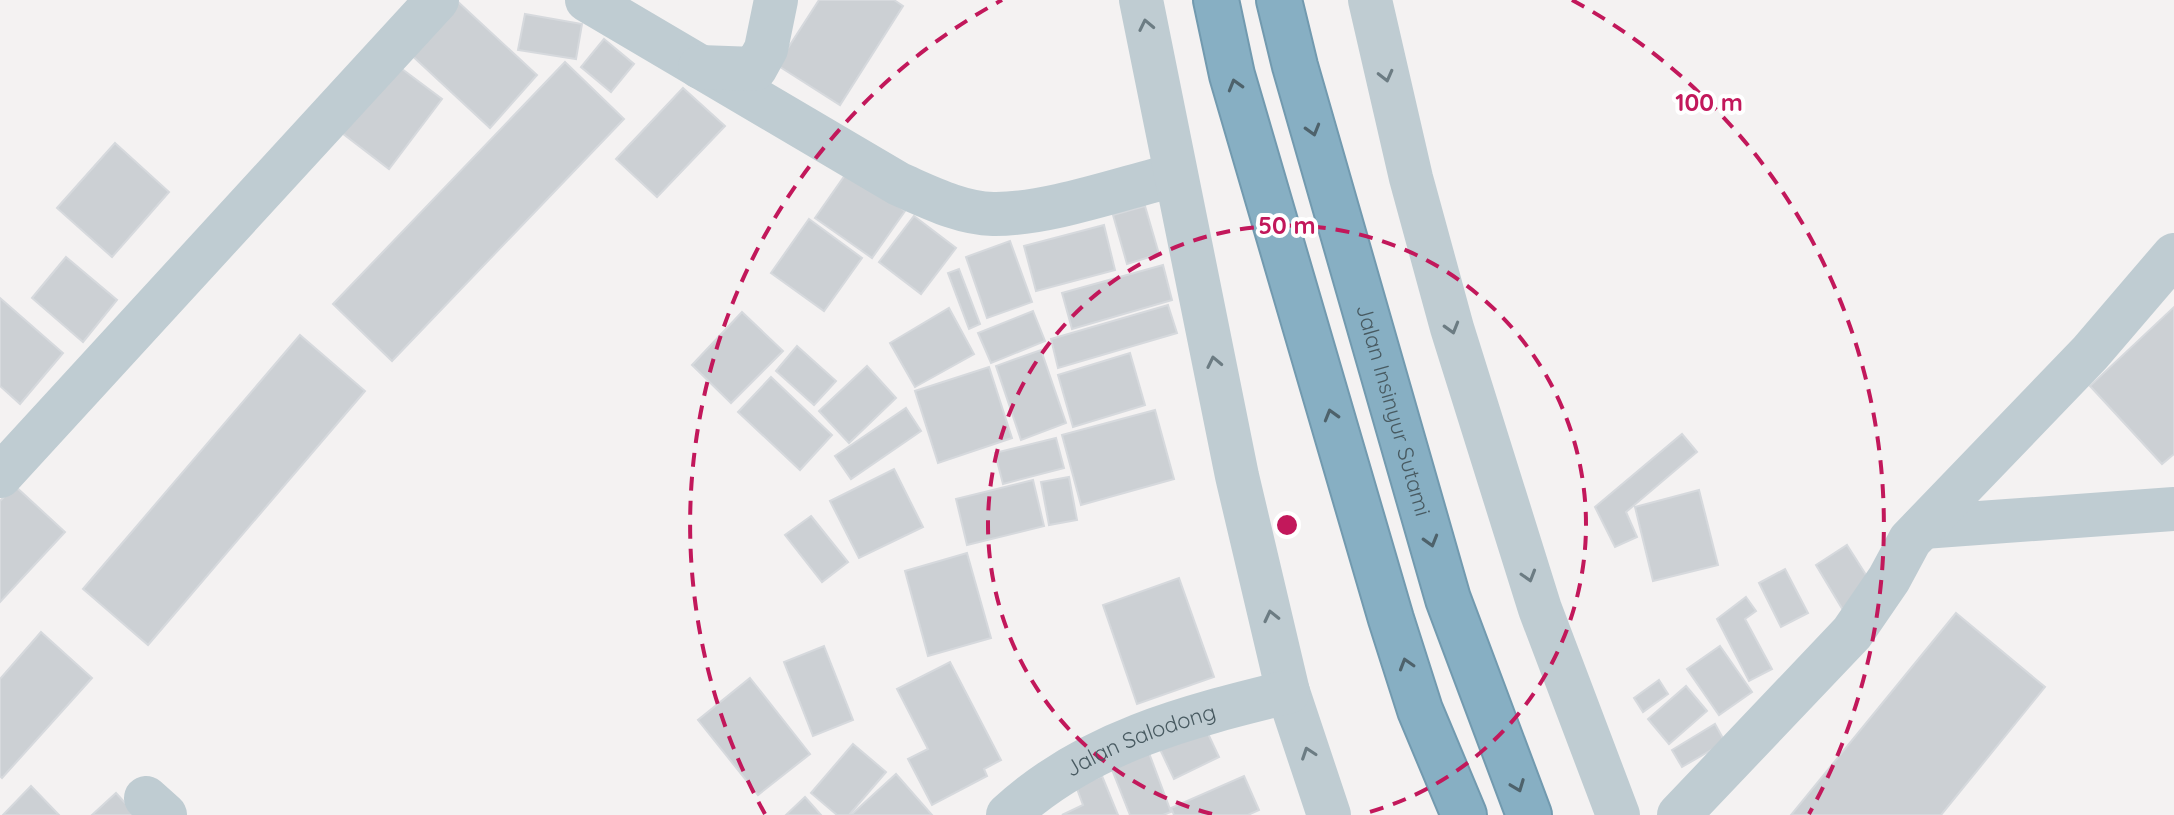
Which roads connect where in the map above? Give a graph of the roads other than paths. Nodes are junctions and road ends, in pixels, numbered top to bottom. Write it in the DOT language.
graph roads {
  1 [pos="437,0"];
  2 [pos="587,0"];
  3 [pos="776,0"];
  4 [pos="1141,0"];
  5 [pos="1216,0"];
  6 [pos="1279,0"];
  7 [pos="1370,0"];
  8 [pos="698,67"];
  9 [pos="1175,175"];
  10 [pos="2174,255"];
  11 [pos="0,476"];
  12 [pos="2174,509"];
  13 [pos="1923,527"];
  14 [pos="1288,692"];
  15 [pos="1420,710"];
  16 [pos="1014,812"];
  17 [pos="1329,815"];
  18 [pos="1447,815"];
  19 [pos="1464,815"];
  20 [pos="1529,815"];
  21 [pos="1618,815"];
  22 [pos="1679,815"];
  1 -- 11 [label="street"];
  2 -- 8 [label="street"];
  3 -- 8 [label="street"];
  9 -- 4 [label="street, one-way"];
  15 -- 5 [label="highway, one-way"];
  6 -- 20 [label="highway, Jalan Insinyur Sutami, one-way"];
  7 -- 21 [label="street, one-way"];
  8 -- 9 [label="street"];
  14 -- 9 [label="street, one-way"];
  10 -- 13 [label="street"];
  12 -- 13 [label="street"];
  13 -- 22 [label="street"];
  14 -- 16 [label="street, Jalan Salodong"];
  17 -- 14 [label="street, one-way"];
  15 -- 18 [label="highway"];
  15 -- 19 [label="highway"];
}
